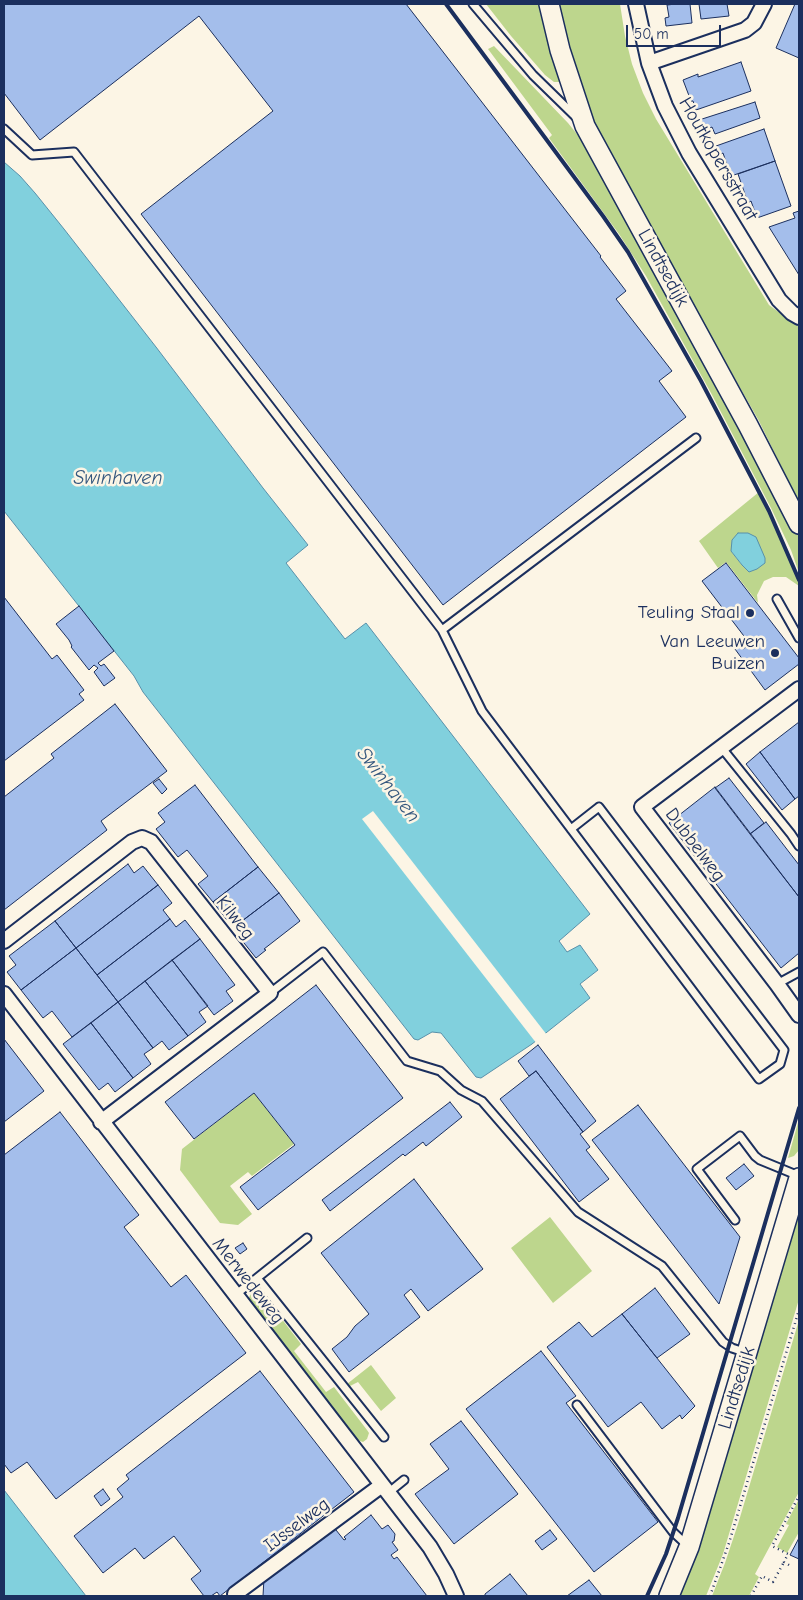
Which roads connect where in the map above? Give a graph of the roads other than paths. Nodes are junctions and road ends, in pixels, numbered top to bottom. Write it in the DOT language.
graph roads {
  1 [pos="473,4"];
  2 [pos="549,4"];
  3 [pos="636,4"];
  4 [pos="764,4"];
  5 [pos="649,62"];
  6 [pos="585,126"];
  7 [pos="4,129"];
  8 [pos="799,317"];
  9 [pos="696,438"];
  10 [pos="799,524"];
  11 [pos="777,600"];
  12 [pos="442,630"];
  13 [pos="799,638"];
  14 [pos="799,689"];
  15 [pos="721,747"];
  16 [pos="571,829"];
  17 [pos="799,846"];
  18 [pos="4,941"];
  19 [pos="799,972"];
  20 [pos="777,984"];
  21 [pos="270,993"];
  22 [pos="4,994"];
  23 [pos="799,1015"];
  24 [pos="101,1122"];
  25 [pos="799,1177"];
  26 [pos="735,1220"];
  27 [pos="307,1238"];
  28 [pos="257,1278"];
  29 [pos="235,1295"];
  30 [pos="747,1354"];
  31 [pos="577,1405"];
  32 [pos="384,1437"];
  33 [pos="404,1480"];
  34 [pos="385,1489"];
  35 [pos="689,1547"];
  36 [pos="236,1595"];
  37 [pos="456,1596"];
  38 [pos="669,1596"];
  1 -- 6 [label="lane"];
  2 -- 6 [label="street, Lindtsedijk"];
  3 -- 5 [label="street, Houtkopersstraat"];
  4 -- 5 [label="street"];
  5 -- 8 [label="street, Houtkopersstraat"];
  6 -- 10 [label="street, Lindtsedijk"];
  7 -- 12 [label="lane"];
  9 -- 12 [label="lane"];
  11 -- 13 [label="lane"];
  12 -- 16 [label="lane"];
  14 -- 15 [label="street, Dubbelweg"];
  15 -- 17 [label="lane"];
  15 -- 20 [label="street, Dubbelweg"];
  16 -- 16 [label="lane"];
  18 -- 21 [label="street, Kilweg"];
  19 -- 20 [label="lane"];
  20 -- 23 [label="street, Dubbelweg"];
  21 -- 24 [label="street"];
  21 -- 30 [label="lane"];
  22 -- 24 [label="street, Merwedeweg"];
  24 -- 29 [label="street, Merwedeweg"];
  25 -- 26 [label="lane"];
  25 -- 30 [label="street, Lindtsedijk"];
  27 -- 28 [label="lane"];
  28 -- 29 [label="lane"];
  28 -- 32 [label="lane"];
  29 -- 34 [label="street, Merwedeweg"];
  30 -- 35 [label="street, Lindtsedijk"];
  31 -- 35 [label="lane"];
  33 -- 34 [label="lane"];
  34 -- 36 [label="street, IJsselweg"];
  34 -- 37 [label="street, Merwedeweg"];
  35 -- 38 [label="street, Lindtsedijk"];
}
